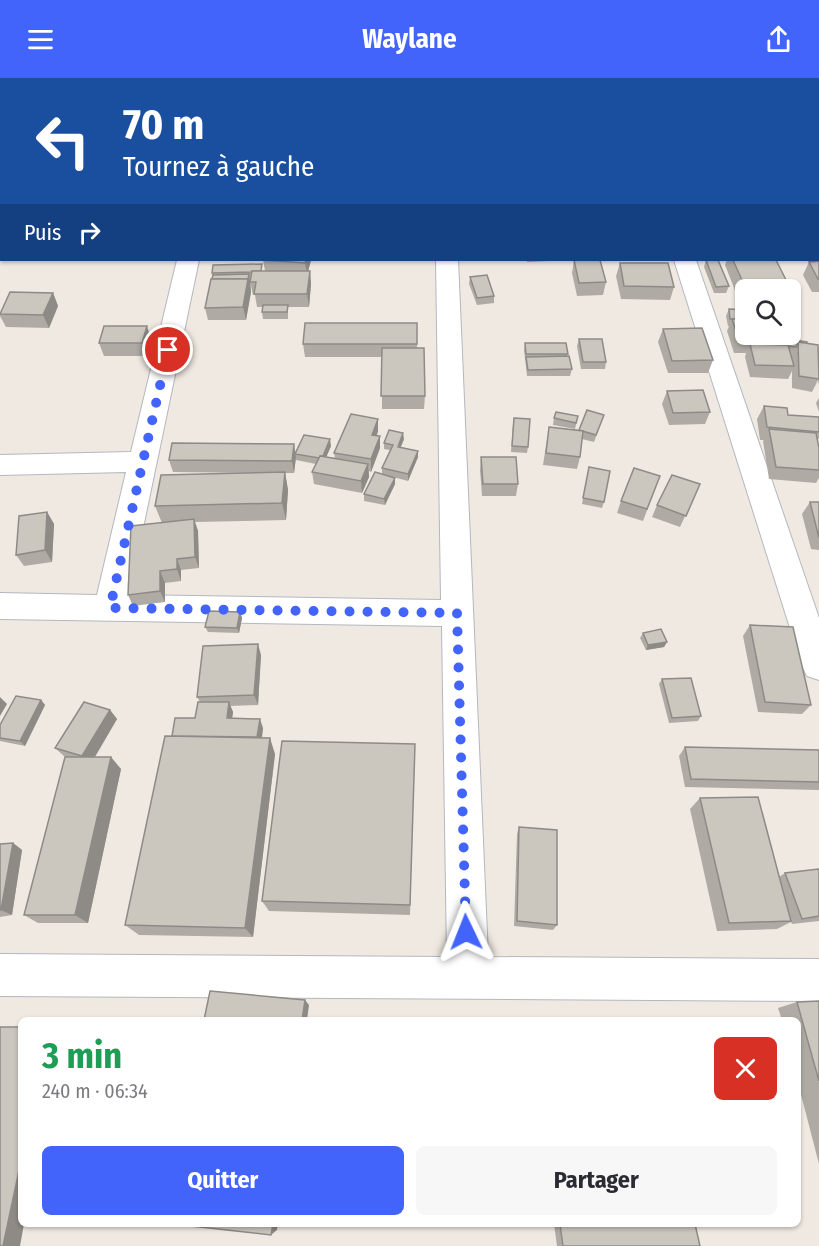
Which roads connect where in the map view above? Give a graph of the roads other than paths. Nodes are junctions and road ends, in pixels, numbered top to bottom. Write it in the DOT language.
graph roads {
  1 [pos="188,261"];
  2 [pos="447,261"];
  3 [pos="685,261"];
  4 [pos="143,462"];
  5 [pos="0,465"];
  6 [pos="0,606"];
  7 [pos="110,608"];
  8 [pos="457,613"];
  9 [pos="819,666"];
  10 [pos="0,975"];
  11 [pos="468,978"];
  12 [pos="819,980"];
  1 -- 4 [label="street"];
  2 -- 8 [label="street"];
  3 -- 9 [label="street"];
  4 -- 5 [label="street"];
  4 -- 7 [label="street"];
  6 -- 7 [label="street"];
  7 -- 8 [label="street"];
  8 -- 11 [label="street"];
  10 -- 11 [label="street"];
  11 -- 12 [label="street"];
}
